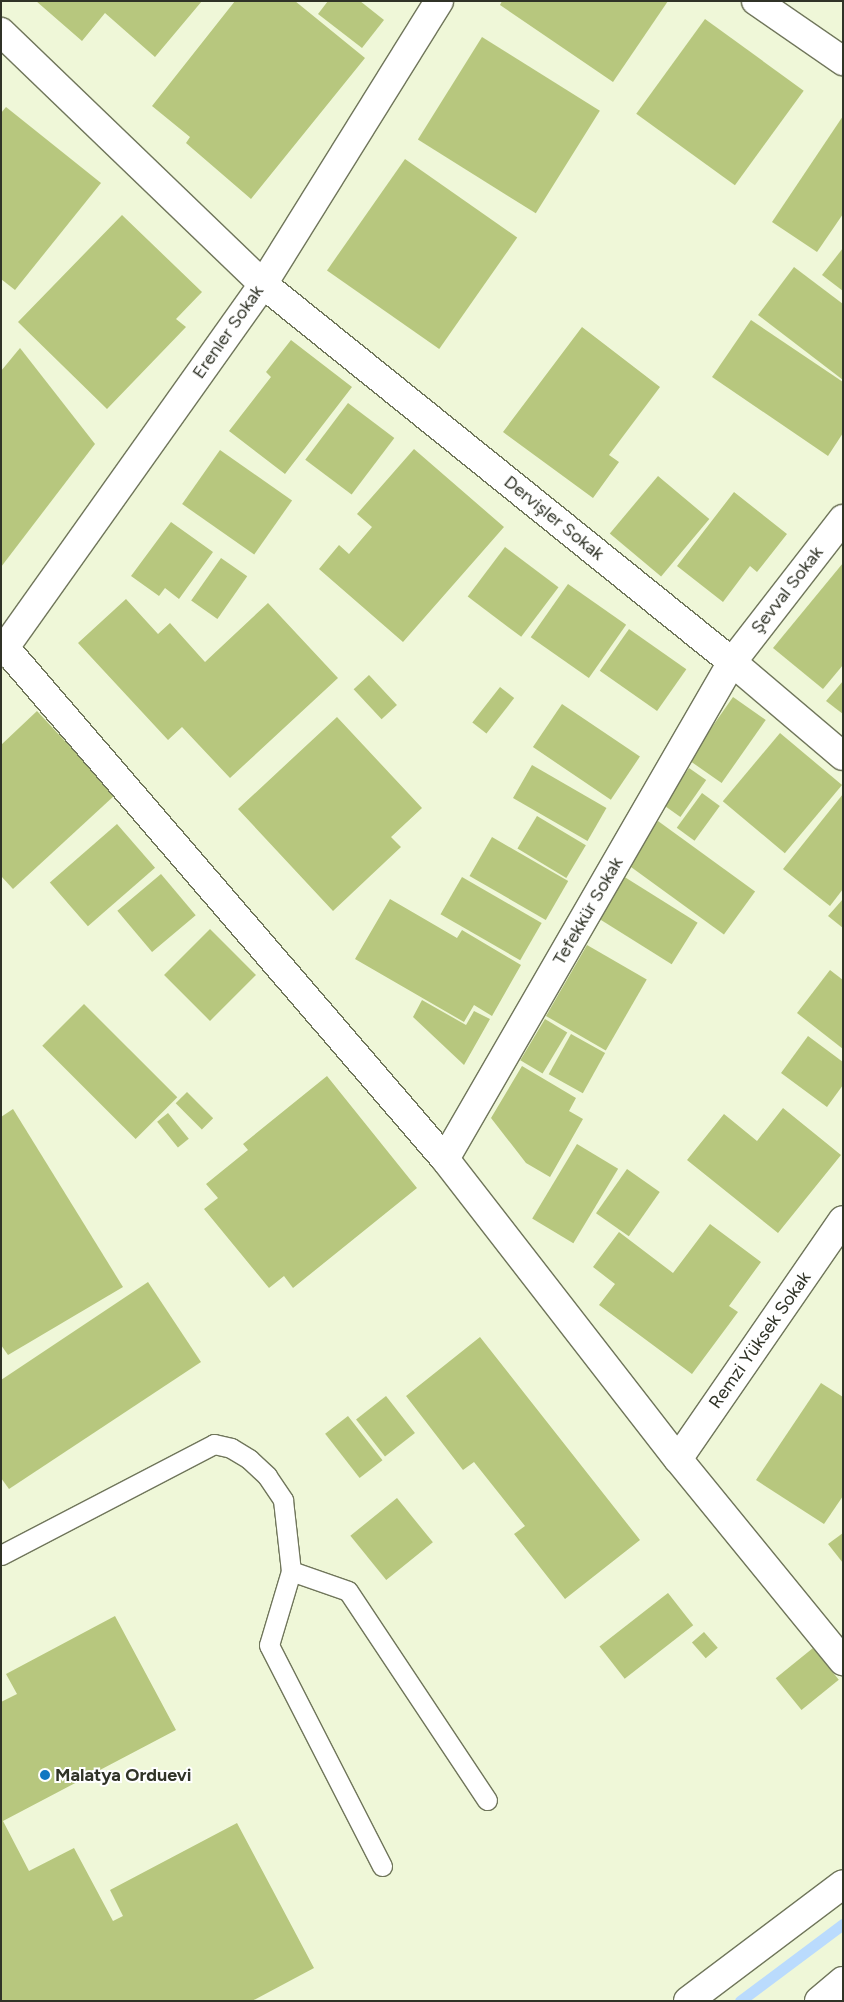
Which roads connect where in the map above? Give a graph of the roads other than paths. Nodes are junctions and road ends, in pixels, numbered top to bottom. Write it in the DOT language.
graph roads {
  1 [pos="439,1"];
  2 [pos="756,1"];
  3 [pos="1,32"];
  4 [pos="843,61"];
  5 [pos="262,284"];
  6 [pos="843,519"];
  7 [pos="2,648"];
  8 [pos="732,662"];
  9 [pos="843,756"];
  10 [pos="445,1160"];
  11 [pos="843,1220"];
  12 [pos="678,1459"];
  13 [pos="1,1555"];
  14 [pos="291,1571"];
  15 [pos="843,1661"];
  16 [pos="487,1800"];
  17 [pos="382,1866"];
  18 [pos="843,1884"];
  19 [pos="843,1982"];
  20 [pos="688,2001"];
  21 [pos="819,2001"];
  1 -- 5 [label="street, Erenler Sokak"];
  2 -- 4 [label="street"];
  3 -- 5 [label="street, Dervişler Sokak"];
  5 -- 7 [label="street, Erenler Sokak"];
  5 -- 8 [label="street, Dervişler Sokak"];
  6 -- 8 [label="street, Şevval Sokak"];
  7 -- 10 [label="street"];
  8 -- 9 [label="street, Dervişler Sokak"];
  8 -- 10 [label="street, Tefekkür Sokak"];
  10 -- 12 [label="street"];
  11 -- 12 [label="street, Remzi Yüksek Sokak"];
  12 -- 15 [label="street"];
  13 -- 14 [label="lane"];
  14 -- 16 [label="lane"];
  14 -- 17 [label="lane"];
  18 -- 20 [label="street"];
  19 -- 21 [label="street"];
}
